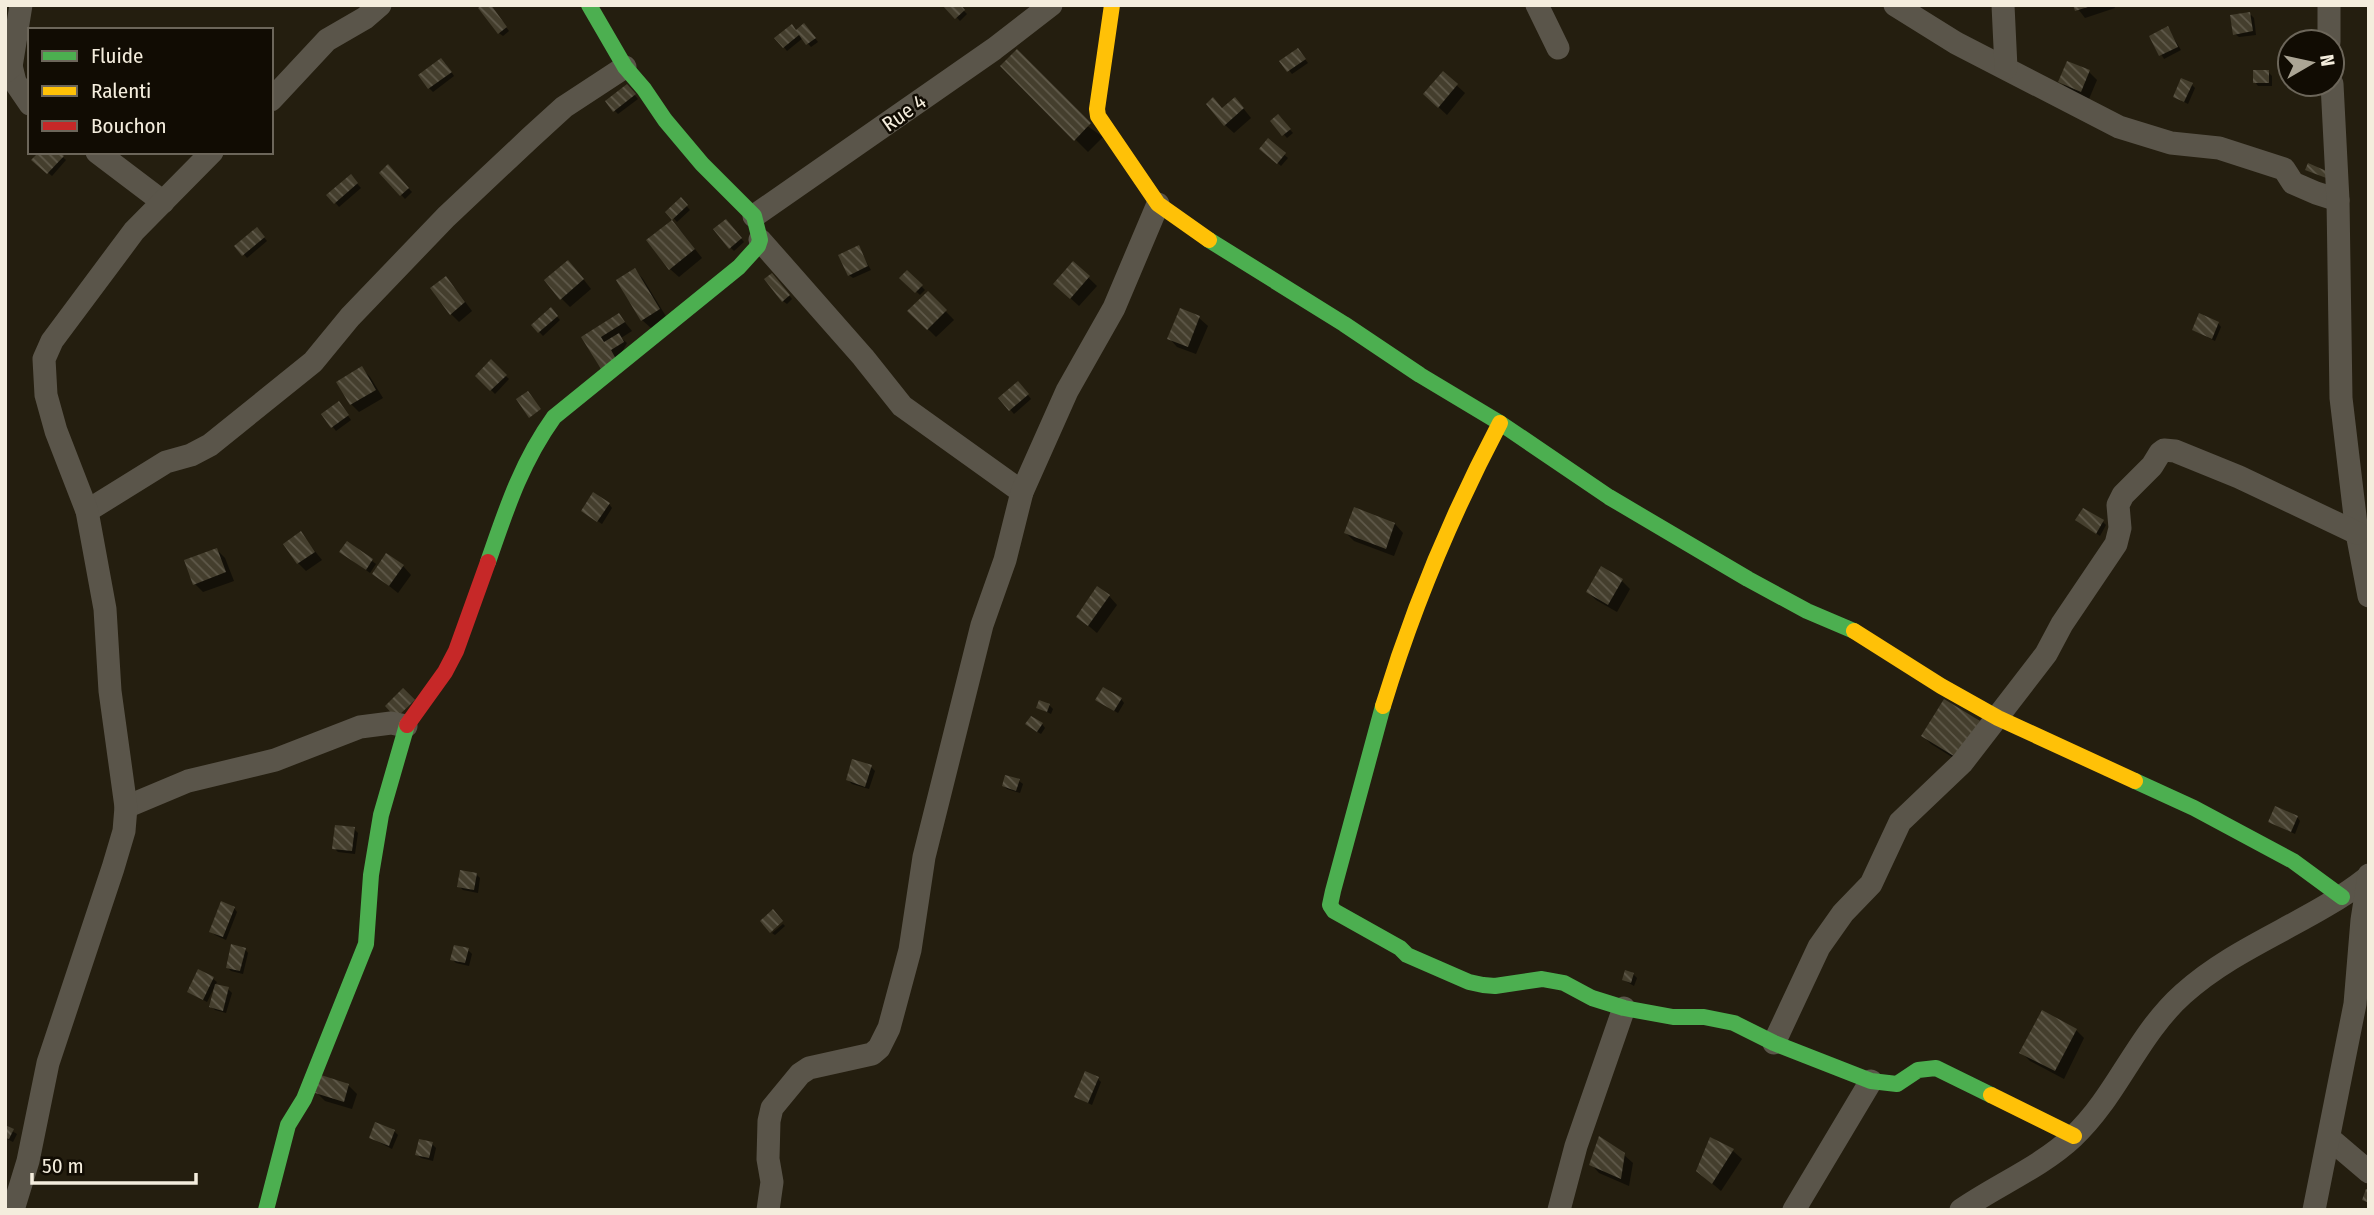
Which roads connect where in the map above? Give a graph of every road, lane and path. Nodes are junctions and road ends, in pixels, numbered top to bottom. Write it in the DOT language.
graph roads {
  1 [pos="21,5"];
  2 [pos="380,5"];
  3 [pos="589,5"];
  4 [pos="1051,5"];
  5 [pos="1112,5"];
  6 [pos="1537,5"];
  7 [pos="1895,5"];
  8 [pos="2003,5"];
  9 [pos="2329,5"];
  10 [pos="2329,28"];
  11 [pos="5,40"];
  12 [pos="1558,48"];
  13 [pos="625,67"];
  14 [pos="2006,68"];
  15 [pos="8,69"];
  16 [pos="273,98"];
  17 [pos="2333,98"];
  18 [pos="28,101"];
  19 [pos="100,154"];
  20 [pos="210,154"];
  21 [pos="2338,200"];
  22 [pos="163,202"];
  23 [pos="1158,204"];
  24 [pos="754,216"];
  25 [pos="760,240"];
  26 [pos="1500,423"];
  27 [pos="1022,492"];
  28 [pos="87,511"];
  29 [pos="2357,533"];
  30 [pos="2369,596"];
  31 [pos="1998,719"];
  32 [pos="406,726"];
  33 [pos="126,807"];
  34 [pos="2368,876"];
  35 [pos="2342,897"];
  36 [pos="1624,1008"];
  37 [pos="1774,1043"];
  38 [pos="1871,1081"];
  39 [pos="2074,1136"];
  40 [pos="2329,1138"];
  41 [pos="2369,1172"];
  42 [pos="13,1210"];
  43 [pos="267,1210"];
  44 [pos="768,1210"];
  45 [pos="1559,1210"];
  46 [pos="1794,1210"];
  47 [pos="1961,1210"];
  48 [pos="2314,1210"];
  1 -- 15 [label="street"];
  2 -- 16 [label="street"];
  3 -- 13 [label="street"];
  4 -- 24 [label="street, Rue 4"];
  5 -- 23 [label="street"];
  6 -- 12 [label="street"];
  7 -- 14 [label="street"];
  8 -- 14 [label="street"];
  9 -- 10 [label="street"];
  11 -- 15 [label="street"];
  13 -- 24 [label="street"];
  13 -- 28 [label="street"];
  14 -- 21 [label="street"];
  15 -- 18 [label="street"];
  17 -- 21 [label="street"];
  19 -- 22 [label="street"];
  20 -- 22 [label="street"];
  21 -- 29 [label="street"];
  22 -- 28 [label="street"];
  23 -- 26 [label="street"];
  23 -- 27 [label="street"];
  24 -- 25 [label="street"];
  25 -- 27 [label="street"];
  25 -- 32 [label="street"];
  26 -- 31 [label="street"];
  26 -- 36 [label="street"];
  27 -- 44 [label="street"];
  28 -- 33 [label="street"];
  29 -- 30 [label="street"];
  29 -- 31 [label="street"];
  31 -- 35 [label="street"];
  31 -- 37 [label="street"];
  32 -- 33 [label="street"];
  32 -- 43 [label="street"];
  33 -- 42 [label="street"];
  34 -- 35 [label="street"];
  34 -- 40 [label="street"];
  35 -- 39 [label="street"];
  36 -- 37 [label="street"];
  36 -- 45 [label="street"];
  37 -- 38 [label="street"];
  38 -- 39 [label="street"];
  38 -- 46 [label="street"];
  39 -- 47 [label="street"];
  40 -- 41 [label="street"];
  40 -- 48 [label="street"];
}
